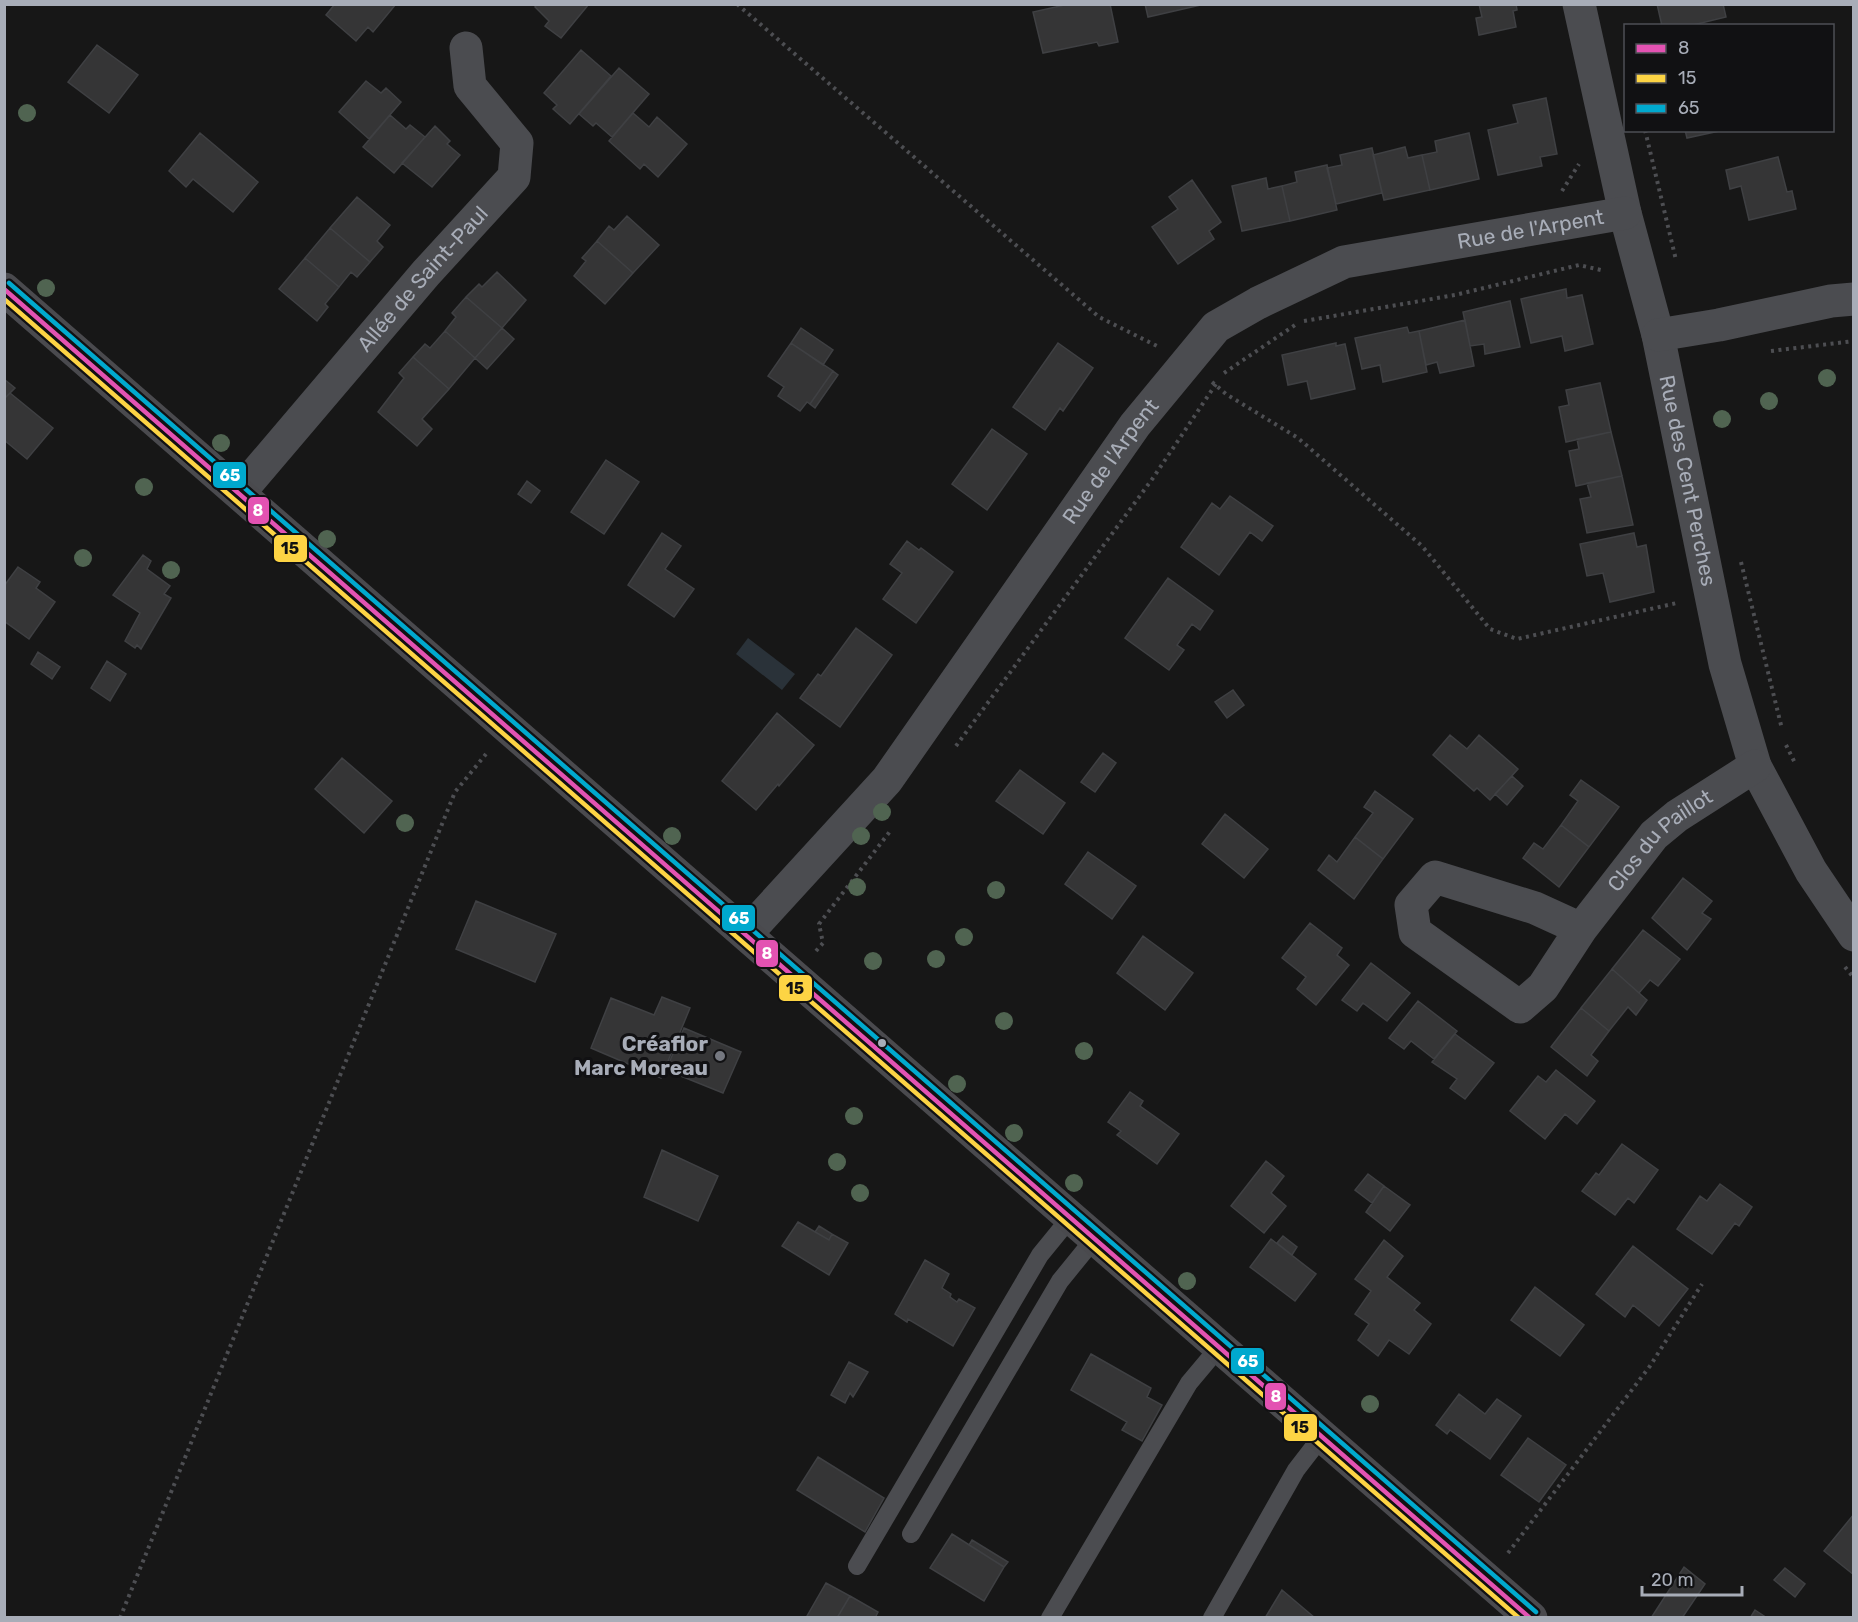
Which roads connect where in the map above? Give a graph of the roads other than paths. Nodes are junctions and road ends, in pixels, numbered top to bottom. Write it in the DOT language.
graph roads {
  1 [pos="1579,4"];
  2 [pos="466,48"];
  3 [pos="1625,213"];
  4 [pos="4,289"];
  5 [pos="1854,299"];
  6 [pos="1658,335"];
  7 [pos="239,493"];
  8 [pos="1755,766"];
  9 [pos="1581,929"];
  10 [pos="746,934"];
  11 [pos="1854,935"];
  12 [pos="1071,1217"];
  13 [pos="1095,1238"];
  14 [pos="1220,1346"];
  15 [pos="1323,1436"];
  16 [pos="911,1534"];
  17 [pos="856,1566"];
  18 [pos="1050,1617"];
  19 [pos="1212,1617"];
  20 [pos="1531,1617"];
  1 -- 3 [label="street, Rue des Cent Perches"];
  2 -- 7 [label="street, Allée de Saint-Paul"];
  3 -- 6 [label="street, Rue des Cent Perches"];
  3 -- 10 [label="street, Rue de l'Arpent"];
  4 -- 7 [label="main road"];
  5 -- 6 [label="street"];
  6 -- 8 [label="street, Rue des Cent Perches"];
  7 -- 10 [label="main road"];
  8 -- 9 [label="street, Clos du Paillot"];
  8 -- 11 [label="street, Rue des Cent Perches"];
  9 -- 9 [label="street, Clos du Paillot"];
  10 -- 12 [label="main road"];
  12 -- 13 [label="main road"];
  12 -- 17 [label="lane"];
  13 -- 14 [label="main road"];
  13 -- 16 [label="lane"];
  14 -- 15 [label="main road"];
  14 -- 18 [label="lane"];
  15 -- 19 [label="lane"];
  15 -- 20 [label="main road"];
}
